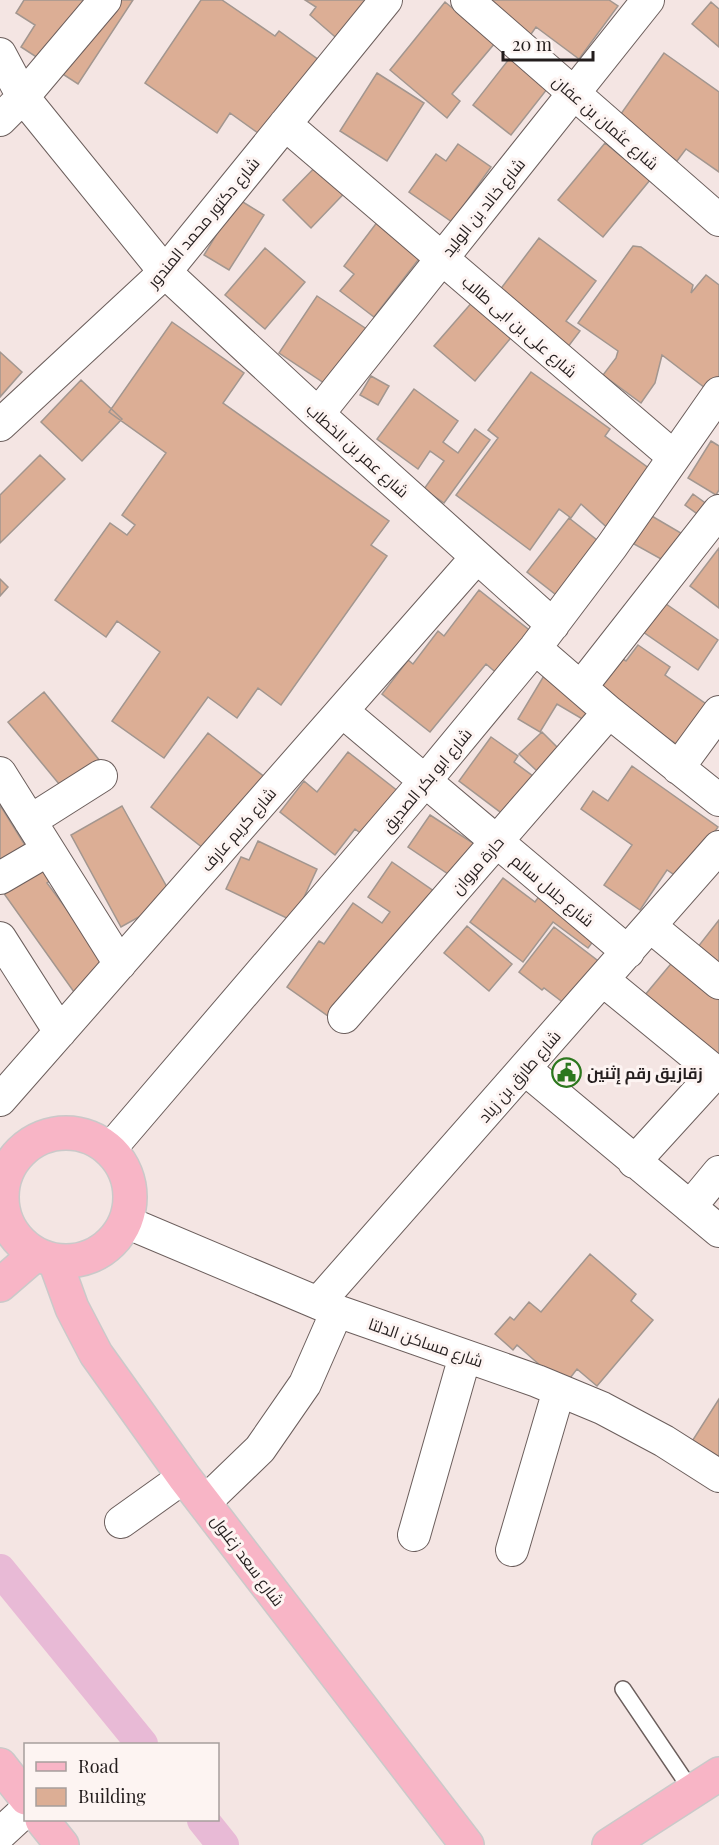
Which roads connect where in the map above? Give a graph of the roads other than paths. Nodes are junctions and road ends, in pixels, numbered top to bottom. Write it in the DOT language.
graph roads {
  1 [pos="105,0"];
  2 [pos="386,0"];
  3 [pos="467,0"];
  4 [pos="648,0"];
  5 [pos="0,54"];
  6 [pos="574,93"];
  7 [pos="23,97"];
  8 [pos="0,120"];
  9 [pos="285,124"];
  10 [pos="719,220"];
  11 [pos="442,259"];
  12 [pos="165,272"];
  13 [pos="719,393"];
  14 [pos="318,414"];
  15 [pos="0,425"];
  16 [pos="674,457"];
  17 [pos="719,511"];
  18 [pos="477,557"];
  19 [pos="544,636"];
  20 [pos="581,687"];
  21 [pos="342,711"];
  22 [pos="609,712"];
  23 [pos="719,712"];
  24 [pos="678,768"];
  25 [pos="0,773"];
  26 [pos="101,776"];
  27 [pos="425,781"];
  28 [pos="719,800"];
  29 [pos="30,821"];
  30 [pos="497,842"];
  31 [pos="719,848"];
  32 [pos="48,850"];
  33 [pos="0,878"];
  34 [pos="650,926"];
  35 [pos="0,938"];
  36 [pos="628,952"];
  37 [pos="120,964"];
  38 [pos="603,980"];
  39 [pos="719,983"];
  40 [pos="344,1017"];
  41 [pos="60,1032"];
  42 [pos="525,1069"];
  43 [pos="717,1074"];
  44 [pos="0,1100"];
  45 [pos="110,1149"];
  46 [pos="634,1162"];
  47 [pos="719,1172"];
  48 [pos="2,1177"];
  49 [pos="690,1207"];
  50 [pos="126,1222"];
  51 [pos="719,1231"];
  52 [pos="46,1258"];
  53 [pos="0,1285"];
  54 [pos="327,1307"];
  55 [pos="465,1356"];
  56 [pos="559,1390"];
  57 [pos="719,1476"];
  58 [pos="184,1477"];
  59 [pos="204,1503"];
  60 [pos="121,1522"];
  61 [pos="414,1535"];
  62 [pos="512,1550"];
  63 [pos="623,1689"];
  64 [pos="0,1765"];
  65 [pos="705,1782"];
  66 [pos="24,1795"];
  67 [pos="24,1812"];
  68 [pos="43,1821"];
  69 [pos="0,1834"];
  70 [pos="62,1845"];
  71 [pos="466,1845"];
  72 [pos="609,1845"];
  1 -- 7 [label="street"];
  2 -- 9 [label="street, شارع دكتور محمد المندور"];
  3 -- 6 [label="street, شارع عثمان بن عفان"];
  4 -- 6 [label="street, شارع خالد بن الوليد"];
  5 -- 7 [label="street, شارع عمر بن الخطاب"];
  6 -- 10 [label="street, شارع عثمان بن عفان"];
  6 -- 11 [label="street, شارع خالد بن الوليد"];
  7 -- 8 [label="street"];
  7 -- 12 [label="street, شارع عمر بن الخطاب"];
  9 -- 11 [label="street, شارع على بن ابى طالب"];
  9 -- 12 [label="street, شارع دكتور محمد المندور"];
  11 -- 14 [label="street, شارع خالد بن الوليد"];
  11 -- 16 [label="street, شارع على بن ابى طالب"];
  12 -- 14 [label="street, شارع عمر بن الخطاب"];
  12 -- 15 [label="street, شارع دكتور محمد المندور"];
  13 -- 16 [label="street, شارع ابو بكر الصديق"];
  14 -- 18 [label="street, شارع عمر بن الخطاب"];
  16 -- 19 [label="street, شارع ابو بكر الصديق"];
  17 -- 20 [label="street"];
  18 -- 19 [label="street, شارع عمر بن الخطاب"];
  18 -- 21 [label="street, شارع كريم عارف"];
  19 -- 20 [label="street, شارع عمر بن الخطاب"];
  19 -- 27 [label="street, شارع ابو بكر الصديق"];
  20 -- 22 [label="street, شارع عمر بن الخطاب"];
  21 -- 27 [label="street, شارع جلال سالم"];
  21 -- 37 [label="street, شارع كريم عارف"];
  22 -- 24 [label="street, شارع عمر بن الخطاب"];
  22 -- 30 [label="street, حارة مروان"];
  23 -- 24 [label="street"];
  24 -- 28 [label="street, شارع عمر بن الخطاب"];
  25 -- 29 [label="street"];
  26 -- 29 [label="street"];
  27 -- 30 [label="street, شارع جلال سالم"];
  27 -- 45 [label="street, شارع ابو بكر الصديق"];
  29 -- 32 [label="street"];
  30 -- 36 [label="street, شارع جلال سالم"];
  30 -- 40 [label="street, حارة مروان"];
  31 -- 34 [label="street, شارع طارق بن زياد"];
  32 -- 33 [label="street"];
  32 -- 37 [label="street"];
  34 -- 36 [label="street, شارع طارق بن زياد"];
  34 -- 39 [label="street"];
  35 -- 41 [label="street"];
  36 -- 38 [label="street, شارع طارق بن زياد"];
  37 -- 41 [label="street, شارع كريم عارف"];
  38 -- 42 [label="street, شارع طارق بن زياد"];
  38 -- 43 [label="street"];
  41 -- 44 [label="street, شارع كريم عارف"];
  42 -- 46 [label="street"];
  42 -- 54 [label="street, شارع طارق بن زياد"];
  43 -- 46 [label="street"];
  45 -- 48 [label="main road"];
  45 -- 50 [label="main road"];
  46 -- 49 [label="street"];
  47 -- 49 [label="street"];
  48 -- 52 [label="main road"];
  49 -- 51 [label="street"];
  50 -- 52 [label="main road"];
  50 -- 54 [label="street, شارع مساكن الدلتا"];
  52 -- 53 [label="main road"];
  52 -- 58 [label="main road, شارع سعد زغلول"];
  54 -- 55 [label="street, شارع مساكن الدلتا"];
  54 -- 59 [label="street, شارع طارق بن زياد"];
  55 -- 56 [label="street, شارع مساكن الدلتا"];
  55 -- 61 [label="street"];
  56 -- 57 [label="street, شارع مساكن الدلتا"];
  56 -- 62 [label="street"];
  58 -- 59 [label="main road, شارع سعد زغلول"];
  58 -- 60 [label="street"];
  59 -- 71 [label="main road, شارع سعد زغلول"];
  63 -- 65 [label="lane"];
  64 -- 66 [label="main road"];
  65 -- 72 [label="main road"];
  67 -- 69 [label="street"];
  68 -- 70 [label="main road"];
}
